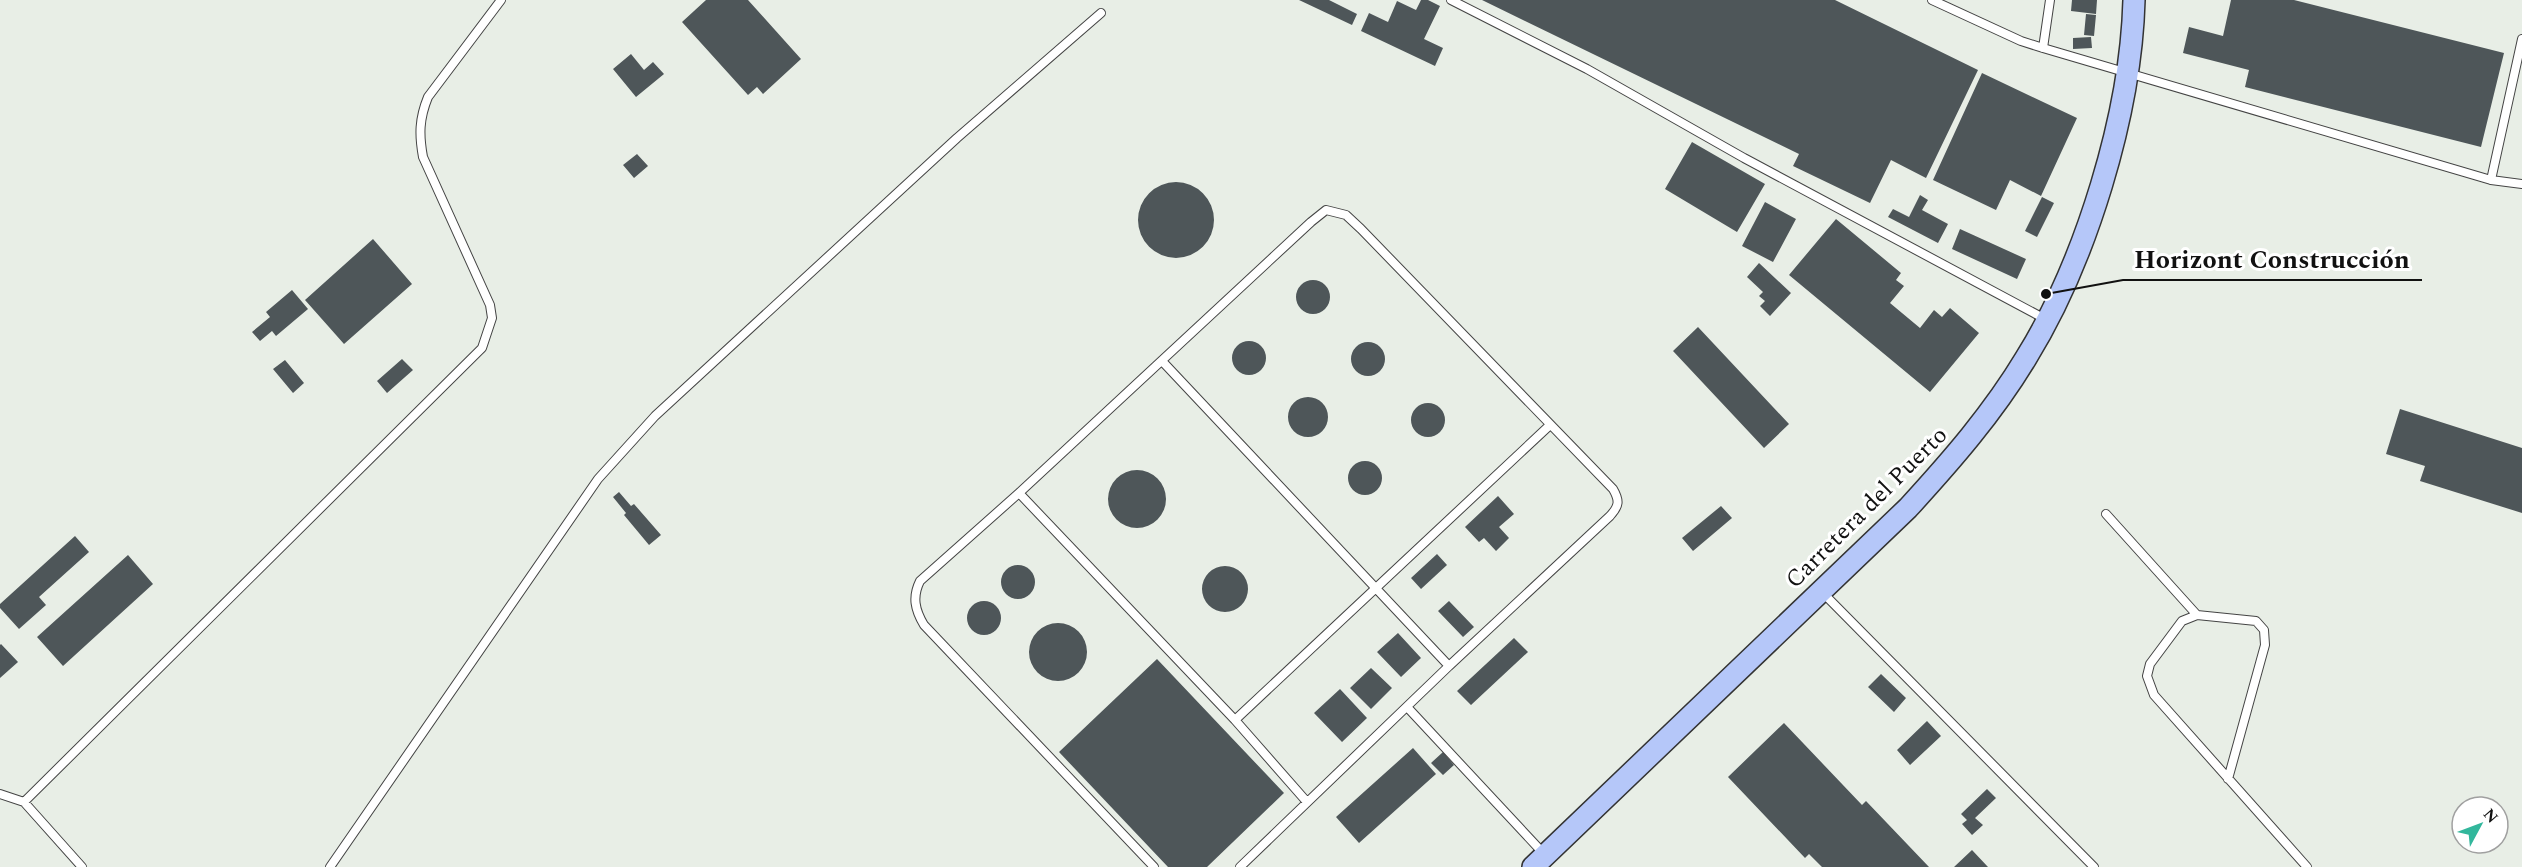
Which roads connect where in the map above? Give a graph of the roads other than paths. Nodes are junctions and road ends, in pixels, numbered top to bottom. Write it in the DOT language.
graph roads {
  1 [pos="501,0"];
  2 [pos="1451,0"];
  3 [pos="1932,0"];
  4 [pos="2050,0"];
  5 [pos="2134,0"];
  6 [pos="1101,13"];
  7 [pos="2522,39"];
  8 [pos="2043,48"];
  9 [pos="2127,72"];
  10 [pos="2491,180"];
  11 [pos="2522,184"];
  12 [pos="2047,320"];
  13 [pos="1162,361"];
  14 [pos="1550,425"];
  15 [pos="1019,493"];
  16 [pos="2106,514"];
  17 [pos="1376,589"];
  18 [pos="1821,591"];
  19 [pos="2197,615"];
  20 [pos="1449,666"];
  21 [pos="1408,708"];
  22 [pos="1235,720"];
  23 [pos="2228,779"];
  24 [pos="0,794"];
  25 [pos="24,802"];
  26 [pos="1307,802"];
  27 [pos="1539,861"];
  28 [pos="82,867"];
  29 [pos="330,867"];
  30 [pos="1154,867"];
  31 [pos="1240,867"];
  32 [pos="2094,867"];
  33 [pos="2307,867"];
  1 -- 25 [label="lane"];
  2 -- 12 [label="lane"];
  3 -- 8 [label="lane"];
  4 -- 8 [label="lane"];
  5 -- 9 [label="main road, Carretera del Puerto"];
  6 -- 29 [label="lane"];
  7 -- 10 [label="lane"];
  8 -- 9 [label="lane"];
  9 -- 10 [label="lane"];
  9 -- 12 [label="main road, Carretera del Puerto"];
  10 -- 11 [label="lane"];
  12 -- 18 [label="main road, Carretera del Puerto"];
  13 -- 14 [label="lane"];
  13 -- 15 [label="lane"];
  13 -- 17 [label="lane"];
  14 -- 17 [label="lane"];
  14 -- 20 [label="lane"];
  15 -- 22 [label="lane"];
  15 -- 30 [label="lane"];
  16 -- 19 [label="lane"];
  17 -- 20 [label="lane"];
  17 -- 22 [label="lane"];
  18 -- 27 [label="main road, Carretera del Puerto"];
  18 -- 32 [label="lane"];
  19 -- 23 [label="lane"];
  19 -- 23 [label="lane"];
  20 -- 21 [label="lane"];
  21 -- 26 [label="lane"];
  21 -- 27 [label="lane"];
  22 -- 26 [label="lane"];
  23 -- 33 [label="lane"];
  24 -- 25 [label="lane"];
  25 -- 28 [label="lane"];
  26 -- 31 [label="lane"];
}
